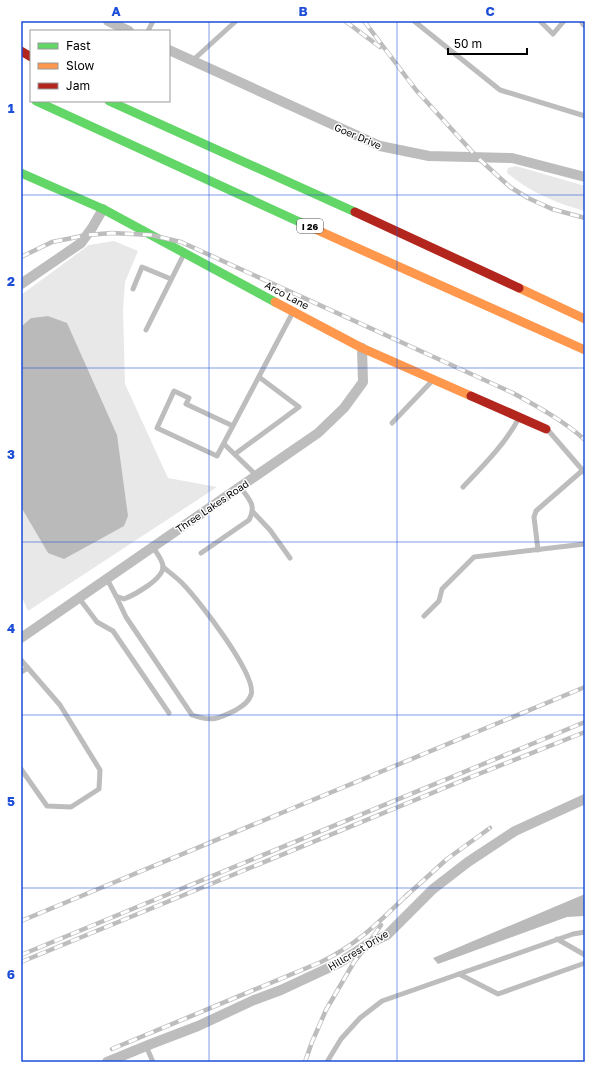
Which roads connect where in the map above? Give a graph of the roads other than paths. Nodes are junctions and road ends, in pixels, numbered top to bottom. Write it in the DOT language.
graph roads {
  1 [pos="108,21"];
  2 [pos="154,21"];
  3 [pos="236,21"];
  4 [pos="414,21"];
  5 [pos="540,21"];
  6 [pos="564,21"];
  7 [pos="127,30"];
  8 [pos="149,30"];
  9 [pos="170,50"];
  10 [pos="21,51"];
  11 [pos="30,56"];
  12 [pos="21,60"];
  13 [pos="192,61"];
  14 [pos="30,64"];
  15 [pos="38,102"];
  16 [pos="111,102"];
  17 [pos="115,102"];
  18 [pos="134,112"];
  19 [pos="585,116"];
  20 [pos="21,173"];
  21 [pos="585,177"];
  22 [pos="103,209"];
  23 [pos="184,253"];
  24 [pos="171,279"];
  25 [pos="21,284"];
  26 [pos="133,289"];
  27 [pos="293,311"];
  28 [pos="585,319"];
  29 [pos="146,330"];
  30 [pos="362,348"];
  31 [pos="585,350"];
  32 [pos="259,377"];
  33 [pos="434,379"];
  34 [pos="519,417"];
  35 [pos="392,423"];
  36 [pos="234,426"];
  37 [pos="546,429"];
  38 [pos="224,444"];
  39 [pos="235,454"];
  40 [pos="584,471"];
  41 [pos="257,476"];
  42 [pos="240,486"];
  43 [pos="463,487"];
  44 [pos="253,512"];
  45 [pos="585,544"];
  46 [pos="153,547"];
  47 [pos="538,550"];
  48 [pos="201,553"];
  49 [pos="290,558"];
  50 [pos="163,567"];
  51 [pos="107,579"];
  52 [pos="116,596"];
  53 [pos="79,598"];
  54 [pos="424,616"];
  55 [pos="21,638"];
  56 [pos="21,660"];
  57 [pos="28,668"];
  58 [pos="21,672"];
  59 [pos="169,713"];
  60 [pos="21,769"];
  61 [pos="585,799"];
  62 [pos="585,932"];
  63 [pos="557,939"];
  64 [pos="585,955"];
  65 [pos="585,963"];
  66 [pos="459,974"];
  67 [pos="146,1046"];
  68 [pos="107,1062"];
  69 [pos="152,1062"];
  70 [pos="327,1062"];
  1 -- 7 [label="street"];
  2 -- 8 [label="lane"];
  3 -- 13 [label="lane"];
  4 -- 19 [label="lane"];
  5 -- 6 [label="lane"];
  9 -- 13 [label="street, Goer Drive"];
  10 -- 11 [label="main road"];
  12 -- 14 [label="main road"];
  13 -- 21 [label="street, Goer Drive"];
  15 -- 31 [label="main road, I 26"];
  16 -- 18 [label="main road"];
  17 -- 18 [label="main road"];
  18 -- 28 [label="main road"];
  20 -- 22 [label="main road, Arco Lane"];
  22 -- 23 [label="main road, Arco Lane"];
  22 -- 25 [label="street"];
  23 -- 24 [label="lane"];
  23 -- 27 [label="main road, Arco Lane"];
  24 -- 26 [label="lane"];
  24 -- 29 [label="lane"];
  27 -- 30 [label="main road, Arco Lane"];
  27 -- 32 [label="lane"];
  30 -- 33 [label="main road, Arco Lane"];
  30 -- 41 [label="street, Three Lakes Road"];
  32 -- 36 [label="lane"];
  32 -- 39 [label="lane"];
  33 -- 34 [label="main road, Arco Lane"];
  33 -- 35 [label="lane"];
  34 -- 37 [label="main road, Arco Lane"];
  34 -- 43 [label="lane"];
  36 -- 38 [label="lane"];
  36 -- 38 [label="lane"];
  37 -- 40 [label="lane"];
  38 -- 39 [label="lane"];
  39 -- 41 [label="lane"];
  40 -- 47 [label="lane"];
  41 -- 42 [label="street, Three Lakes Road"];
  42 -- 44 [label="lane"];
  42 -- 46 [label="street, Three Lakes Road"];
  44 -- 48 [label="lane"];
  44 -- 49 [label="lane"];
  45 -- 47 [label="lane"];
  46 -- 50 [label="lane"];
  46 -- 51 [label="street, Three Lakes Road"];
  47 -- 54 [label="lane"];
  50 -- 52 [label="lane"];
  50 -- 52 [label="lane"];
  51 -- 52 [label="lane"];
  51 -- 53 [label="street, Three Lakes Road"];
  53 -- 55 [label="street, Three Lakes Road"];
  53 -- 59 [label="lane"];
  56 -- 57 [label="lane"];
  57 -- 58 [label="lane"];
  57 -- 60 [label="lane"];
  61 -- 67 [label="street, Hillcrest Drive"];
  62 -- 63 [label="lane"];
  63 -- 64 [label="lane"];
  63 -- 66 [label="lane"];
  65 -- 66 [label="lane"];
  66 -- 70 [label="lane"];
  67 -- 68 [label="street, Hillcrest Drive"];
  67 -- 69 [label="lane"];
}
